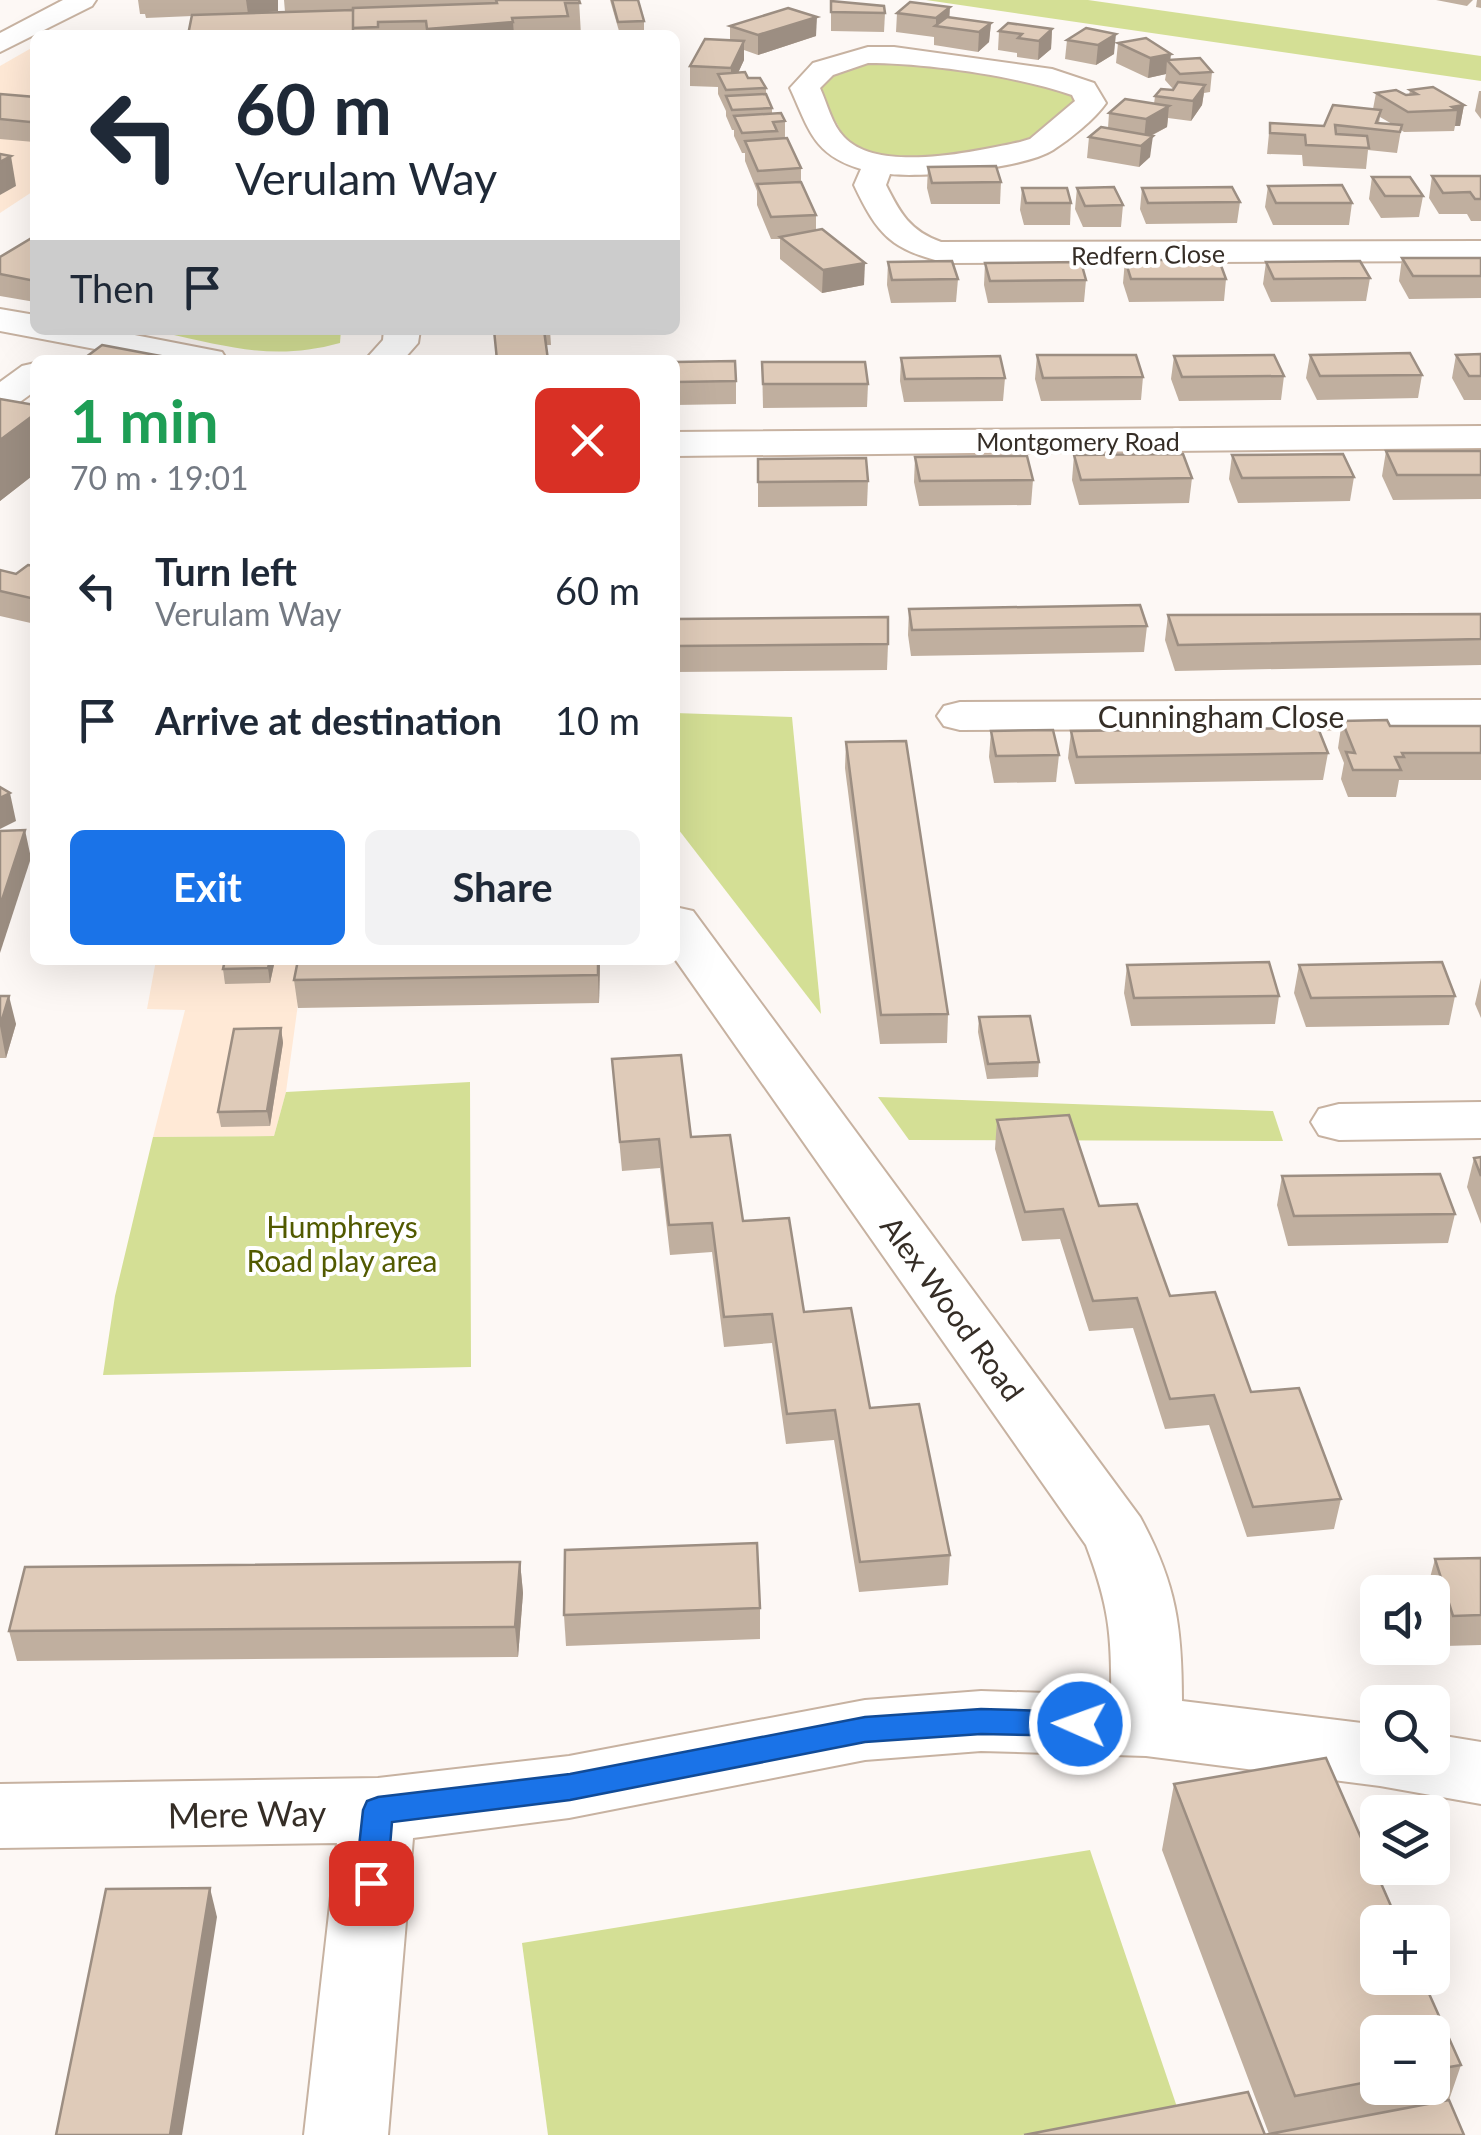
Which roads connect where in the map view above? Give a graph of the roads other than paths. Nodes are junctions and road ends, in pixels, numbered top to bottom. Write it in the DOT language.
graph roads {
  1 [pos="84,0"];
  2 [pos="0,44"];
  3 [pos="878,165"];
  4 [pos="1481,251"];
  5 [pos="0,320"];
  6 [pos="30,325"];
  7 [pos="80,335"];
  8 [pos="401,335"];
  9 [pos="182,355"];
  10 [pos="388,355"];
  11 [pos="30,378"];
  12 [pos="0,399"];
  13 [pos="1481,438"];
  14 [pos="680,444"];
  15 [pos="1481,714"];
  16 [pos="960,716"];
  17 [pos="680,929"];
  18 [pos="1481,1120"];
  19 [pos="1338,1122"];
  20 [pos="1146,1726"];
  21 [pos="1360,1753"];
  22 [pos="1450,1768"];
  23 [pos="1481,1773"];
  24 [pos="378,1810"];
  25 [pos="0,1816"];
  26 [pos="346,2135"];
  1 -- 2 [label="street"];
  3 -- 3 [label="street"];
  3 -- 4 [label="street, Redfern Close"];
  5 -- 6 [label="street"];
  7 -- 9 [label="street"];
  8 -- 10 [label="street"];
  11 -- 12 [label="street"];
  13 -- 14 [label="street, Montgomery Road"];
  15 -- 16 [label="street, Cunningham Close"];
  17 -- 20 [label="street, Alex Wood Road"];
  18 -- 19 [label="street"];
  20 -- 21 [label="street, Mere Way"];
  20 -- 24 [label="street, Mere Way"];
  22 -- 23 [label="street"];
  24 -- 25 [label="street, Mere Way"];
  24 -- 26 [label="street"];
}
